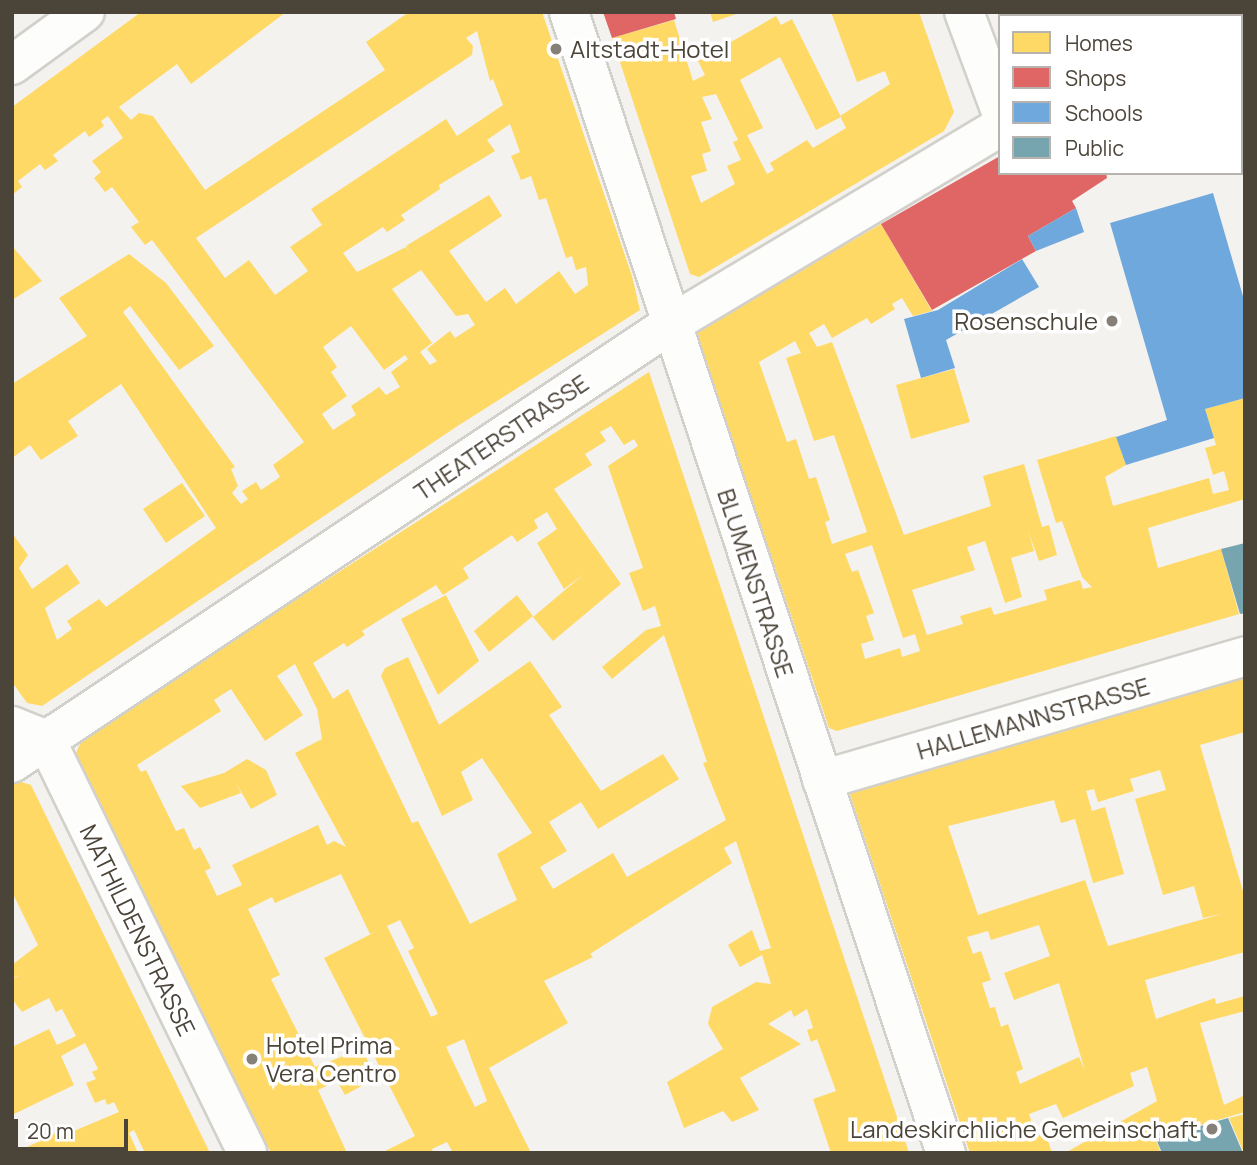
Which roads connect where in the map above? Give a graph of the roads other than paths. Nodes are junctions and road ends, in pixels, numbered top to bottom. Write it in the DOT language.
graph roads {
  1 [pos="85,12"];
  2 [pos="569,12"];
  3 [pos="964,12"];
  4 [pos="12,65"];
  5 [pos="998,104"];
  6 [pos="998,128"];
  7 [pos="671,324"];
  8 [pos="1245,656"];
  9 [pos="29,733"];
  10 [pos="12,763"];
  11 [pos="822,780"];
  12 [pos="247,1153"];
  13 [pos="946,1153"];
  1 -- 4 [label="street"];
  2 -- 7 [label="street, BLUMENSTRASSE"];
  3 -- 5 [label="street"];
  6 -- 7 [label="street, THEATERSTRASSE"];
  7 -- 9 [label="street, THEATERSTRASSE"];
  7 -- 11 [label="street, BLUMENSTRASSE"];
  8 -- 11 [label="street, HALLEMANNSTRASSE"];
  9 -- 10 [label="street, THEATERSTRASSE"];
  9 -- 12 [label="street, MATHILDENSTRASSE"];
  11 -- 13 [label="street, BLUMENSTRASSE"];
}
